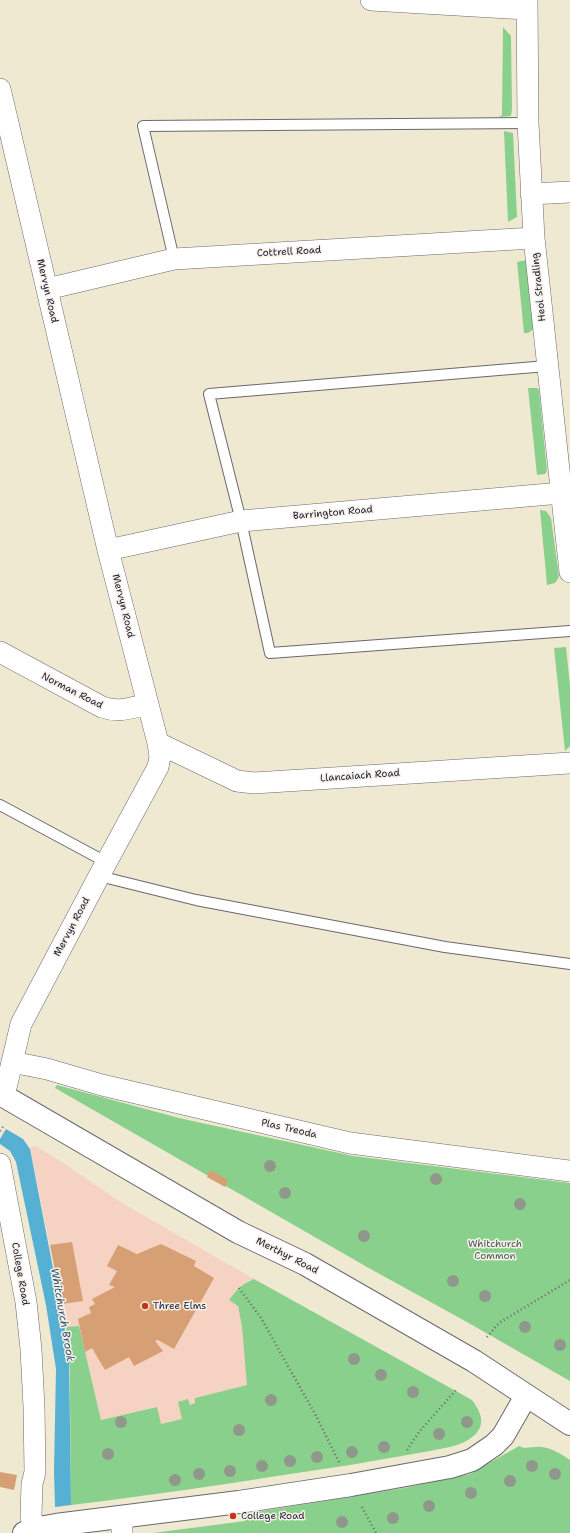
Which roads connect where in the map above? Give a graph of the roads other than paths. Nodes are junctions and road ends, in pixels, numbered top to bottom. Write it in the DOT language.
graph roads {
  1 [pos="371,0"];
  2 [pos="527,4"];
  3 [pos="0,89"];
  4 [pos="528,123"];
  5 [pos="570,192"];
  6 [pos="531,194"];
  7 [pos="534,238"];
  8 [pos="174,259"];
  9 [pos="47,289"];
  10 [pos="547,366"];
  11 [pos="561,493"];
  12 [pos="241,521"];
  13 [pos="108,550"];
  14 [pos="570,572"];
  15 [pos="570,631"];
  16 [pos="0,652"];
  17 [pos="148,704"];
  18 [pos="158,743"];
  19 [pos="570,763"];
  20 [pos="0,804"];
  21 [pos="103,869"];
  22 [pos="570,964"];
  23 [pos="12,1062"];
  24 [pos="2,1095"];
  25 [pos="0,1164"];
  26 [pos="570,1171"];
  27 [pos="526,1396"];
  28 [pos="570,1424"];
  29 [pos="122,1525"];
  30 [pos="29,1531"];
  1 -- 2 [label="street"];
  2 -- 4 [label="street, Heol Stradling"];
  3 -- 9 [label="street, Mervyn Road"];
  4 -- 6 [label="street, Heol Stradling"];
  4 -- 8 [label="lane"];
  5 -- 6 [label="street"];
  6 -- 7 [label="street, Heol Stradling"];
  7 -- 8 [label="street, Cottrell Road"];
  7 -- 10 [label="street, Heol Stradling"];
  8 -- 9 [label="street, Cottrell Road"];
  9 -- 13 [label="street, Mervyn Road"];
  10 -- 11 [label="street, Heol Stradling"];
  10 -- 12 [label="lane"];
  11 -- 12 [label="street, Barrington Road"];
  11 -- 14 [label="street, Heol Stradling"];
  12 -- 13 [label="street, Barrington Road"];
  12 -- 15 [label="lane"];
  13 -- 17 [label="street, Mervyn Road"];
  16 -- 17 [label="street, Norman Road"];
  17 -- 18 [label="street, Mervyn Road"];
  18 -- 19 [label="street, Llancaiach Road"];
  18 -- 21 [label="street, Mervyn Road"];
  20 -- 21 [label="lane"];
  21 -- 22 [label="lane"];
  21 -- 23 [label="street, Mervyn Road"];
  23 -- 24 [label="street, Mervyn Road"];
  23 -- 26 [label="street, Plas Treoda"];
  24 -- 27 [label="street, Merthyr Road"];
  25 -- 30 [label="street, College Road"];
  27 -- 28 [label="street, Merthyr Road"];
  27 -- 29 [label="street, College Road"];
  29 -- 30 [label="street, College Road"];
}
